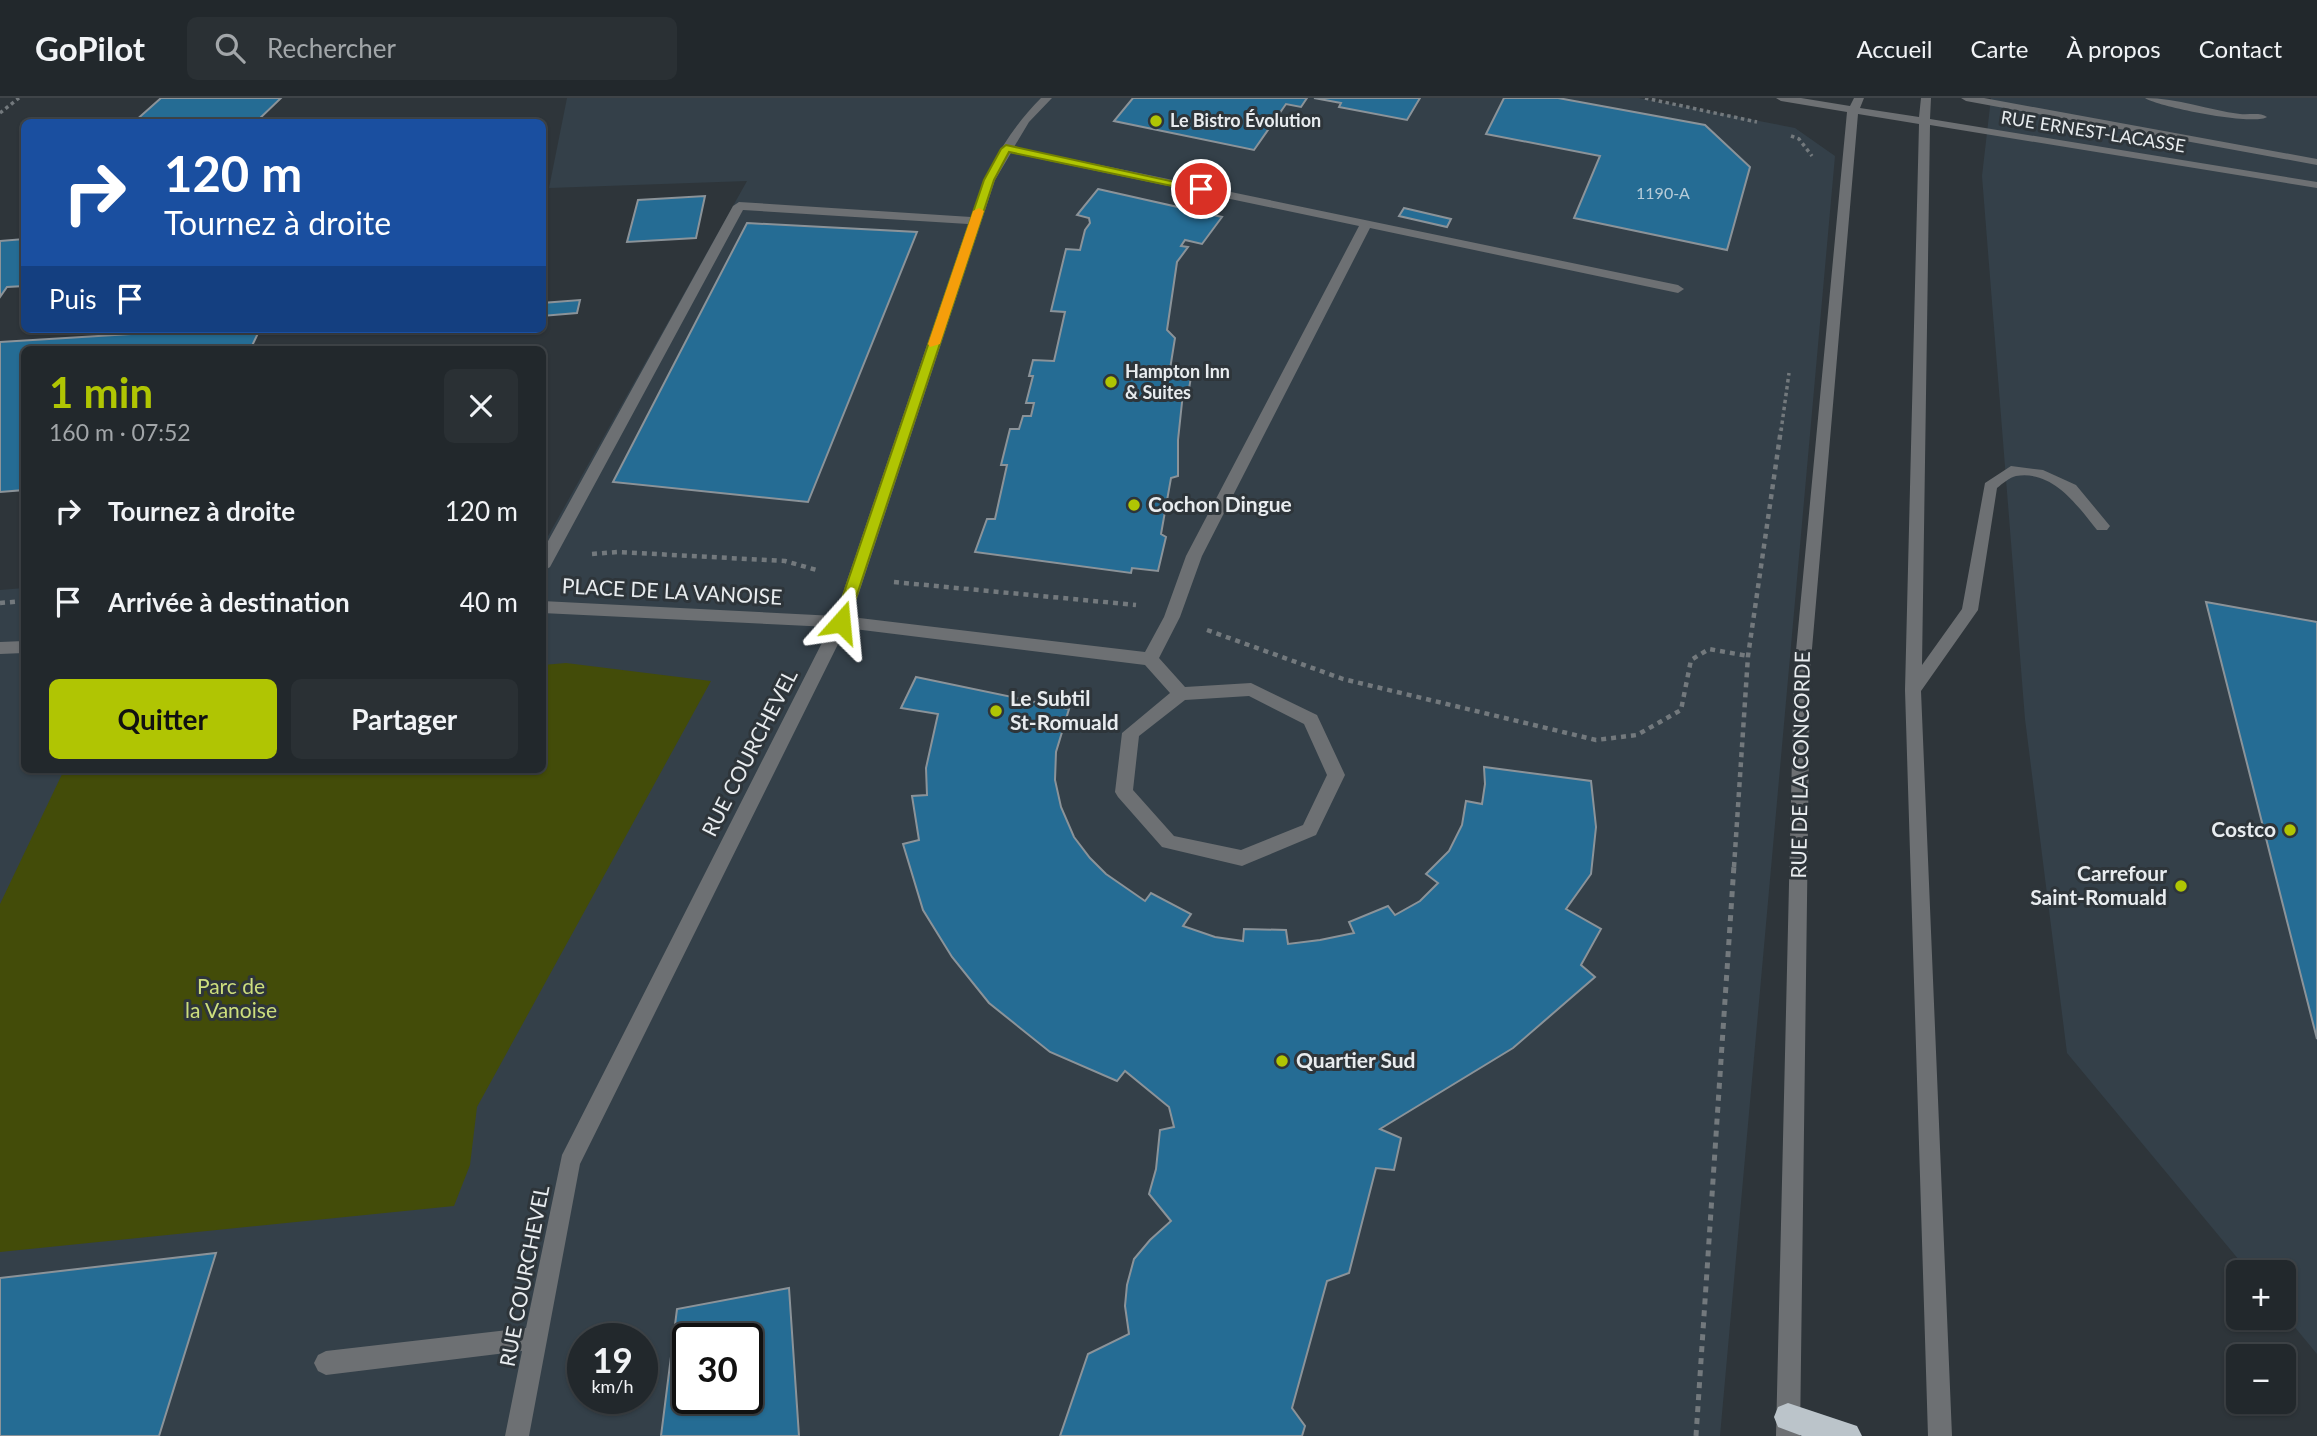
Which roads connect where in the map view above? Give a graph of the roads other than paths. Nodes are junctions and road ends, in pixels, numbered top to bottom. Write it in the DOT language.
graph roads {
  1 [pos="1047,98"];
  2 [pos="1782,98"];
  3 [pos="1926,98"];
  4 [pos="1966,98"];
  5 [pos="2150,98"];
  6 [pos="1856,104"];
  7 [pos="2262,117"];
  8 [pos="1924,122"];
  9 [pos="1006,149"];
  10 [pos="2317,162"];
  11 [pos="2317,186"];
  12 [pos="975,221"];
  13 [pos="1366,224"];
  14 [pos="1678,289"];
  15 [pos="2102,526"];
  16 [pos="546,559"];
  17 [pos="546,607"];
  18 [pos="841,622"];
  19 [pos="21,647"];
  20 [pos="0,649"];
  21 [pos="1150,659"];
  22 [pos="1913,690"];
  23 [pos="1181,694"];
  24 [pos="536,1338"];
  25 [pos="326,1363"];
  26 [pos="1788,1426"];
  27 [pos="517,1436"];
  28 [pos="1847,1436"];
  29 [pos="1940,1436"];
  1 -- 9 [label="street, RUE COURCHEVEL"];
  2 -- 6 [label="street, RUE ERNEST-LACASSE"];
  3 -- 8 [label="street"];
  4 -- 10 [label="street, RUE ERNEST-LACASSE"];
  5 -- 7 [label="street"];
  6 -- 8 [label="street, RUE ERNEST-LACASSE"];
  6 -- 26 [label="street, RUE DE LA CONCORDE"];
  8 -- 11 [label="street, RUE ERNEST-LACASSE"];
  8 -- 22 [label="street"];
  9 -- 12 [label="street, RUE COURCHEVEL"];
  9 -- 13 [label="street"];
  12 -- 16 [label="street"];
  12 -- 18 [label="street, RUE COURCHEVEL"];
  13 -- 14 [label="street"];
  13 -- 21 [label="street"];
  15 -- 22 [label="street"];
  17 -- 18 [label="street, PLACE DE LA VANOISE"];
  18 -- 21 [label="street, PLACE DE LA VANOISE"];
  18 -- 24 [label="street, RUE COURCHEVEL"];
  19 -- 20 [label="street"];
  21 -- 23 [label="street"];
  22 -- 29 [label="street"];
  23 -- 23 [label="street"];
  24 -- 25 [label="street"];
  24 -- 27 [label="street, RUE COURCHEVEL"];
  26 -- 28 [label="highway"];
}
